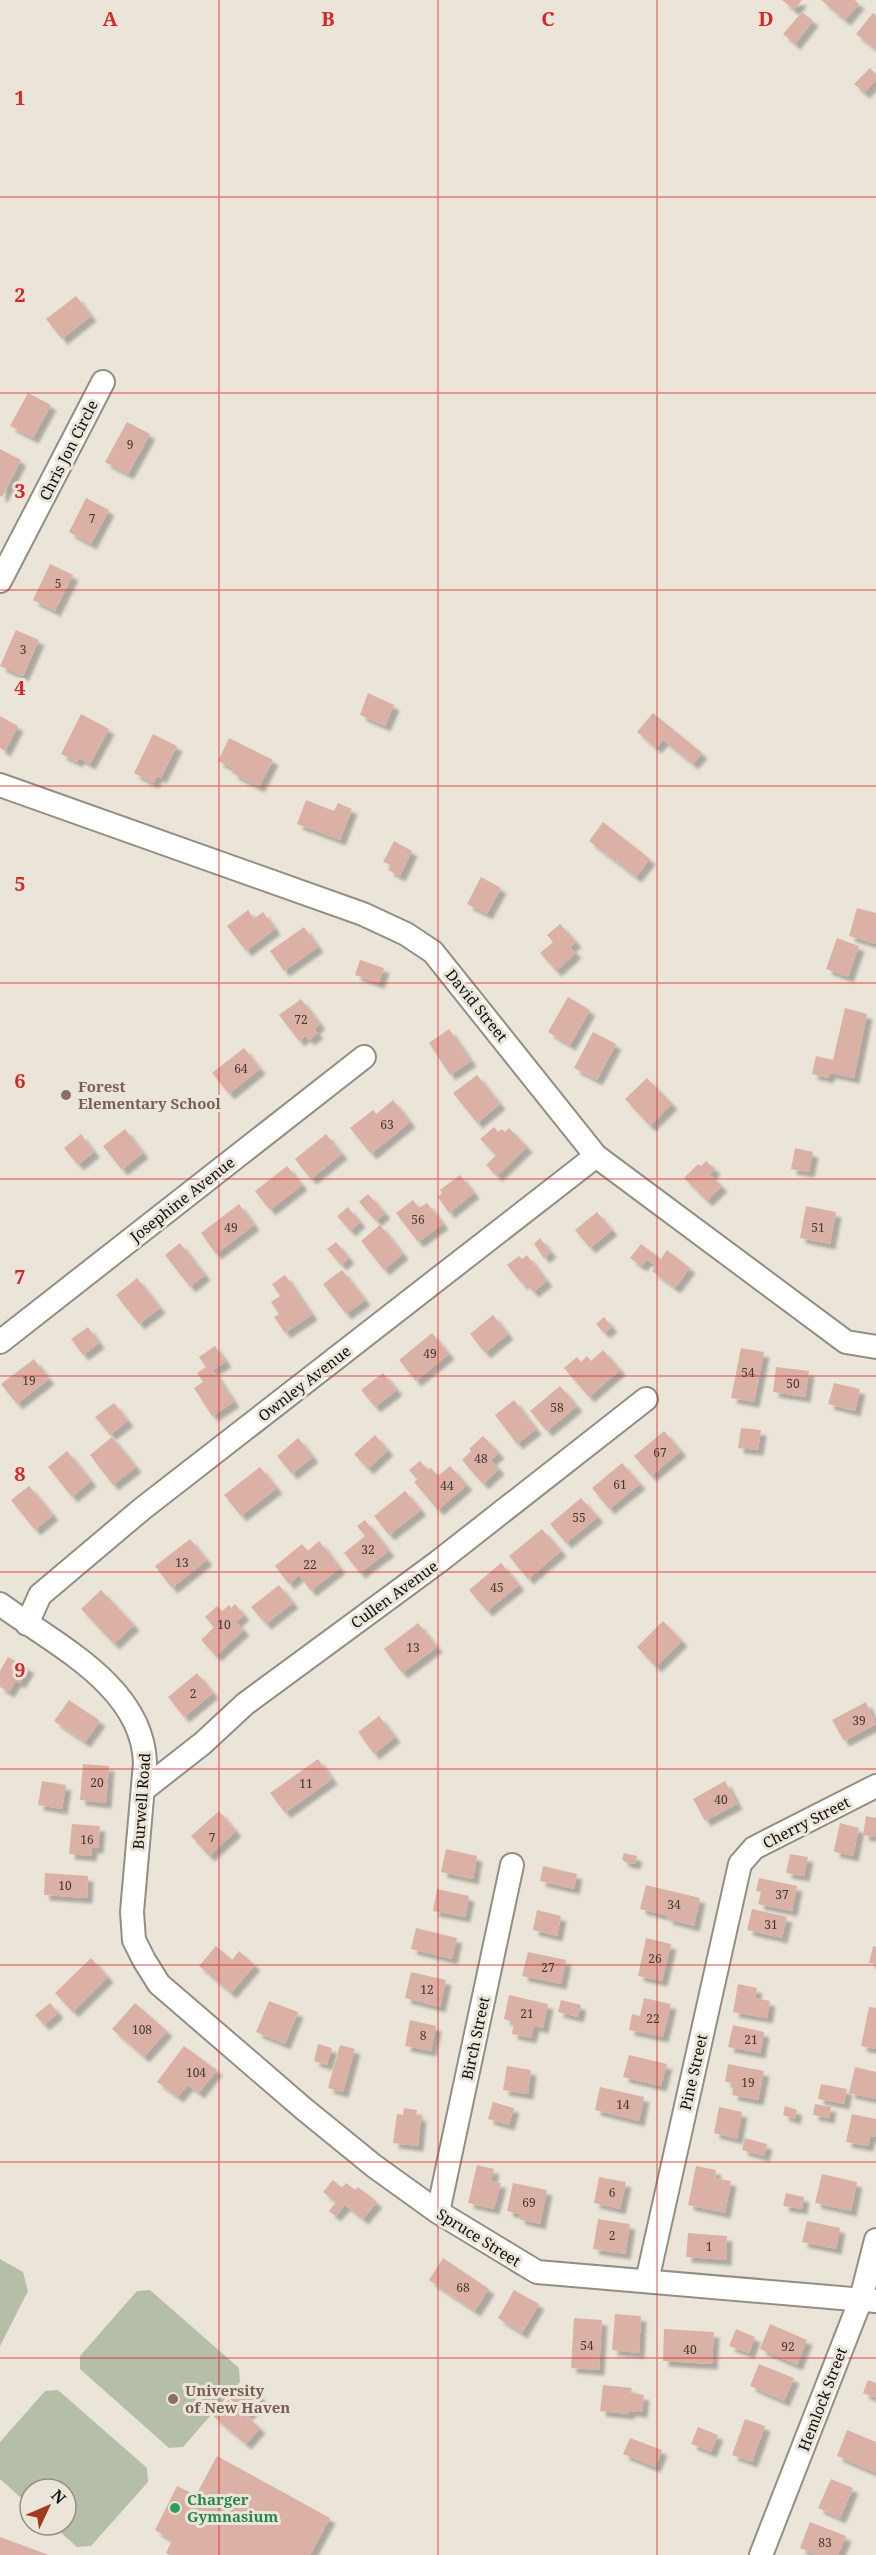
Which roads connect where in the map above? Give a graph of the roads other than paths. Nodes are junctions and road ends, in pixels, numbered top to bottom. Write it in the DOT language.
graph roads {
  1 [pos="103,382"];
  2 [pos="0,581"];
  3 [pos="0,785"];
  4 [pos="364,1057"];
  5 [pos="596,1156"];
  6 [pos="0,1342"];
  7 [pos="876,1347"];
  8 [pos="646,1399"];
  9 [pos="0,1604"];
  10 [pos="27,1624"];
  11 [pos="876,1786"];
  12 [pos="143,1790"];
  13 [pos="740,1864"];
  14 [pos="512,1865"];
  15 [pos="159,1984"];
  16 [pos="438,2212"];
  17 [pos="876,2240"];
  18 [pos="646,2281"];
  19 [pos="869,2300"];
  20 [pos="761,2555"];
  1 -- 2 [label="street, Chris Jon Circle"];
  3 -- 5 [label="street, David Street"];
  4 -- 6 [label="street, Josephine Avenue"];
  5 -- 7 [label="street, David Street"];
  5 -- 10 [label="street, Ownley Avenue"];
  8 -- 12 [label="street, Cullen Avenue"];
  9 -- 10 [label="street, Burwell Road"];
  10 -- 12 [label="street, Burwell Road"];
  11 -- 13 [label="street, Cherry Street"];
  12 -- 15 [label="street, Burwell Road"];
  13 -- 18 [label="street, Pine Street"];
  14 -- 16 [label="street, Birch Street"];
  15 -- 16 [label="street, Spruce Street"];
  16 -- 18 [label="street, Spruce Street"];
  17 -- 19 [label="street, Hemlock Street"];
  18 -- 19 [label="street, Spruce Street"];
  19 -- 20 [label="street, Hemlock Street"];
}
